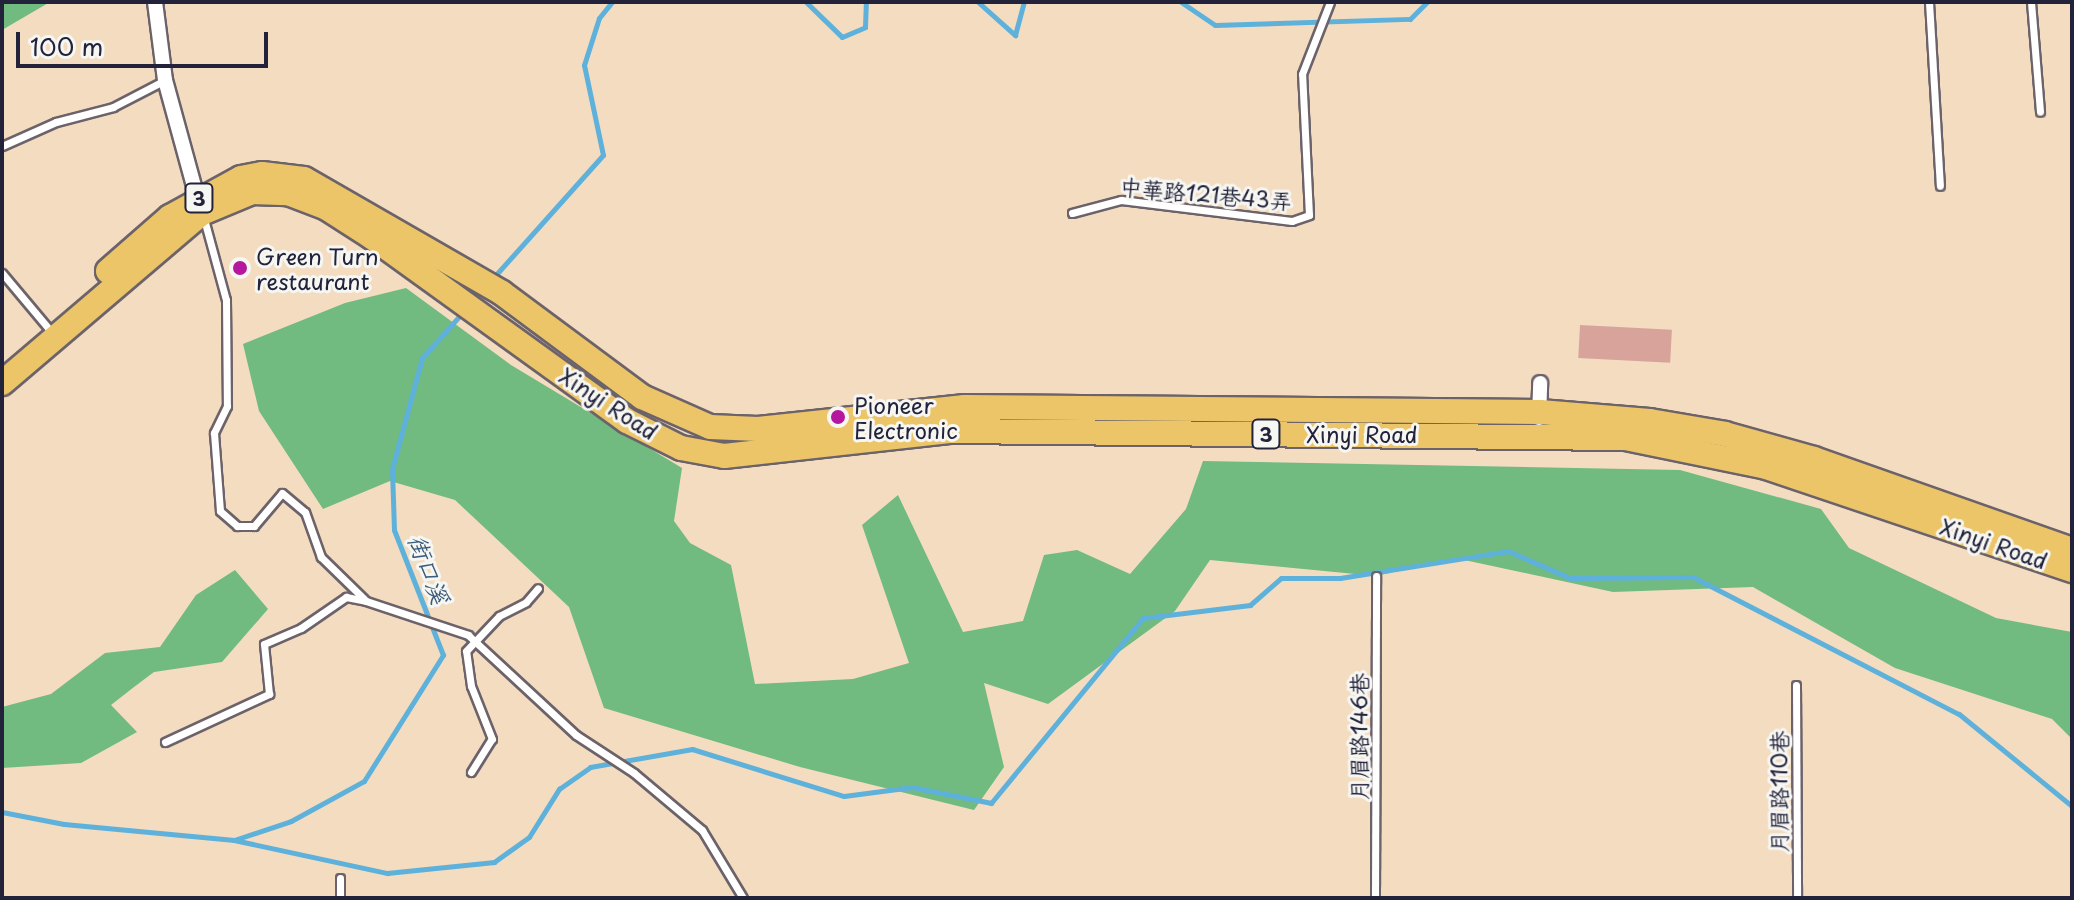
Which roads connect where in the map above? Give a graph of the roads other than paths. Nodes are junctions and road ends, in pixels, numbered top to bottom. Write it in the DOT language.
graph roads {
  1 [pos="155,2"];
  2 [pos="1330,2"];
  3 [pos="1929,2"];
  4 [pos="2031,2"];
  5 [pos="165,80"];
  6 [pos="2040,112"];
  7 [pos="2,146"];
  8 [pos="1940,186"];
  9 [pos="199,206"];
  10 [pos="1072,213"];
  11 [pos="424,262"];
  12 [pos="2,273"];
  13 [pos="51,331"];
  14 [pos="2,364"];
  15 [pos="2,383"];
  16 [pos="1540,383"];
  17 [pos="930,408"];
  18 [pos="1539,423"];
  19 [pos="920,434"];
  20 [pos="2072,550"];
  21 [pos="2072,570"];
  22 [pos="1376,576"];
  23 [pos="538,588"];
  24 [pos="366,601"];
  25 [pos="474,640"];
  26 [pos="1796,685"];
  27 [pos="165,742"];
  28 [pos="471,772"];
  29 [pos="340,878"];
  30 [pos="340,898"];
  31 [pos="743,898"];
  32 [pos="1375,898"];
  33 [pos="1797,898"];
  1 -- 5 [label="street"];
  2 -- 10 [label="lane, 中華路121巷43弄"];
  3 -- 8 [label="lane"];
  4 -- 6 [label="lane"];
  5 -- 7 [label="lane"];
  5 -- 9 [label="street"];
  9 -- 11 [label="main road, 3"];
  9 -- 13 [label="main road, 3"];
  9 -- 24 [label="lane"];
  11 -- 17 [label="main road, Xinyi Road / 3"];
  11 -- 19 [label="main road, Xinyi Road / 3"];
  12 -- 13 [label="lane"];
  13 -- 14 [label="main road, 3"];
  13 -- 15 [label="main road, 3"];
  16 -- 18 [label="street"];
  17 -- 18 [label="main road, Xinyi Road / 3"];
  17 -- 19 [label="main road"];
  18 -- 19 [label="main road, Xinyi Road / 3"];
  18 -- 20 [label="main road, Xinyi Road / 3"];
  18 -- 21 [label="main road, Xinyi Road / 3"];
  22 -- 32 [label="lane, 月眉路146巷"];
  23 -- 25 [label="lane"];
  24 -- 25 [label="lane"];
  24 -- 27 [label="lane"];
  25 -- 28 [label="lane"];
  25 -- 31 [label="lane"];
  26 -- 33 [label="lane, 月眉路110巷"];
  29 -- 30 [label="lane"];
}
